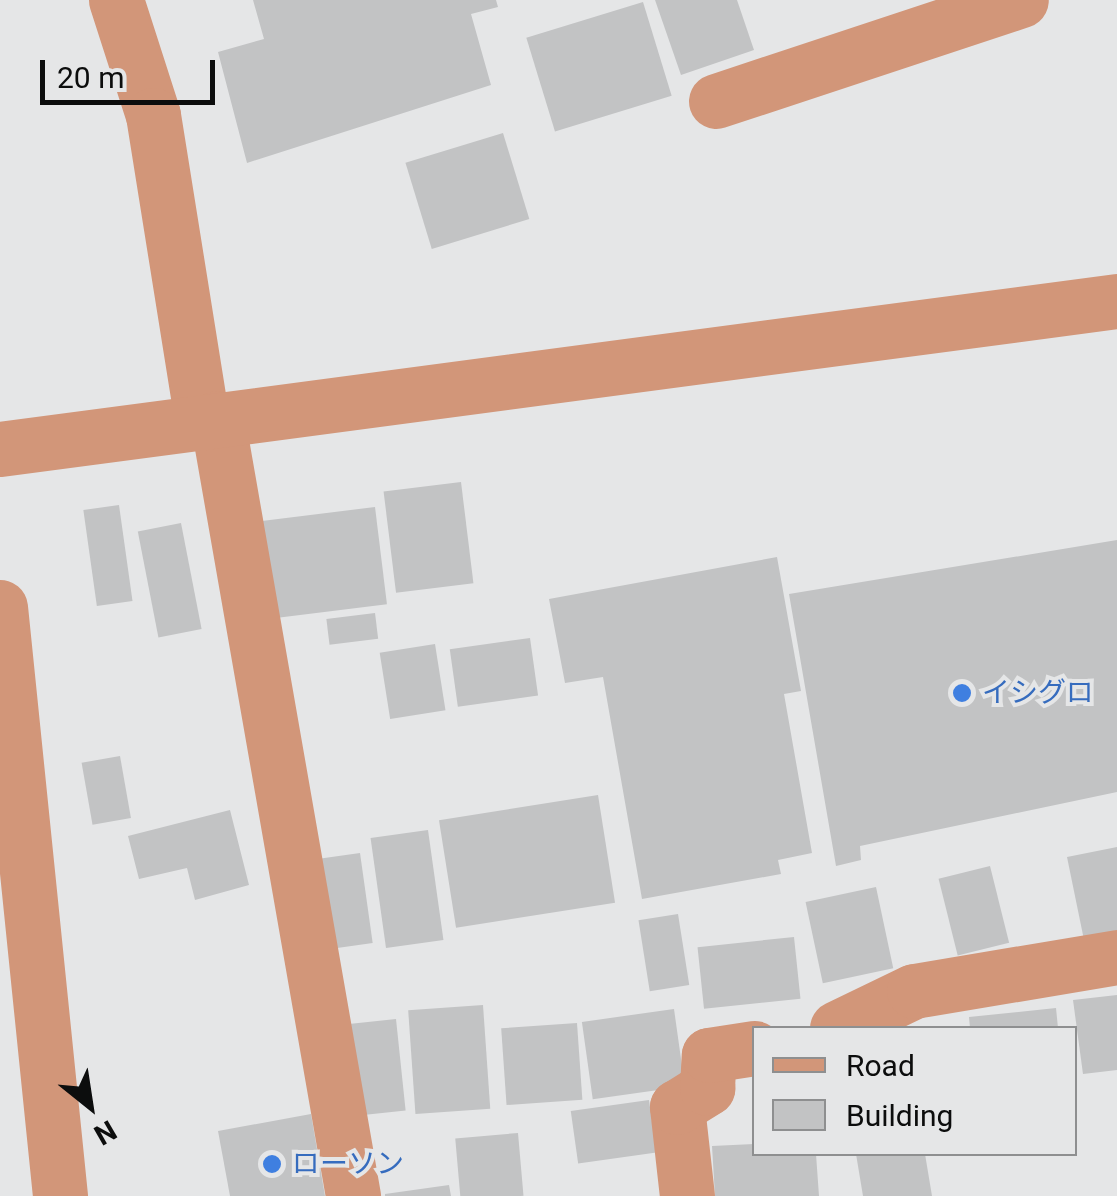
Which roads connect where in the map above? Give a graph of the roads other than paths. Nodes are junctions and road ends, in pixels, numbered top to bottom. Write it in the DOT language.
graph roads {
  1 [pos="116,0"];
  2 [pos="1022,0"];
  3 [pos="716,101"];
  4 [pos="1117,301"];
  5 [pos="209,419"];
  6 [pos="0,448"];
  7 [pos="0,607"];
  8 [pos="1117,957"];
  9 [pos="841,1026"];
  10 [pos="752,1048"];
  11 [pos="60,1196"];
  12 [pos="352,1196"];
  13 [pos="686,1196"];
  1 -- 5 [label="street"];
  2 -- 3 [label="street"];
  4 -- 5 [label="street"];
  5 -- 6 [label="street"];
  5 -- 12 [label="street"];
  7 -- 11 [label="street"];
  8 -- 9 [label="street"];
  10 -- 13 [label="street"];
}
